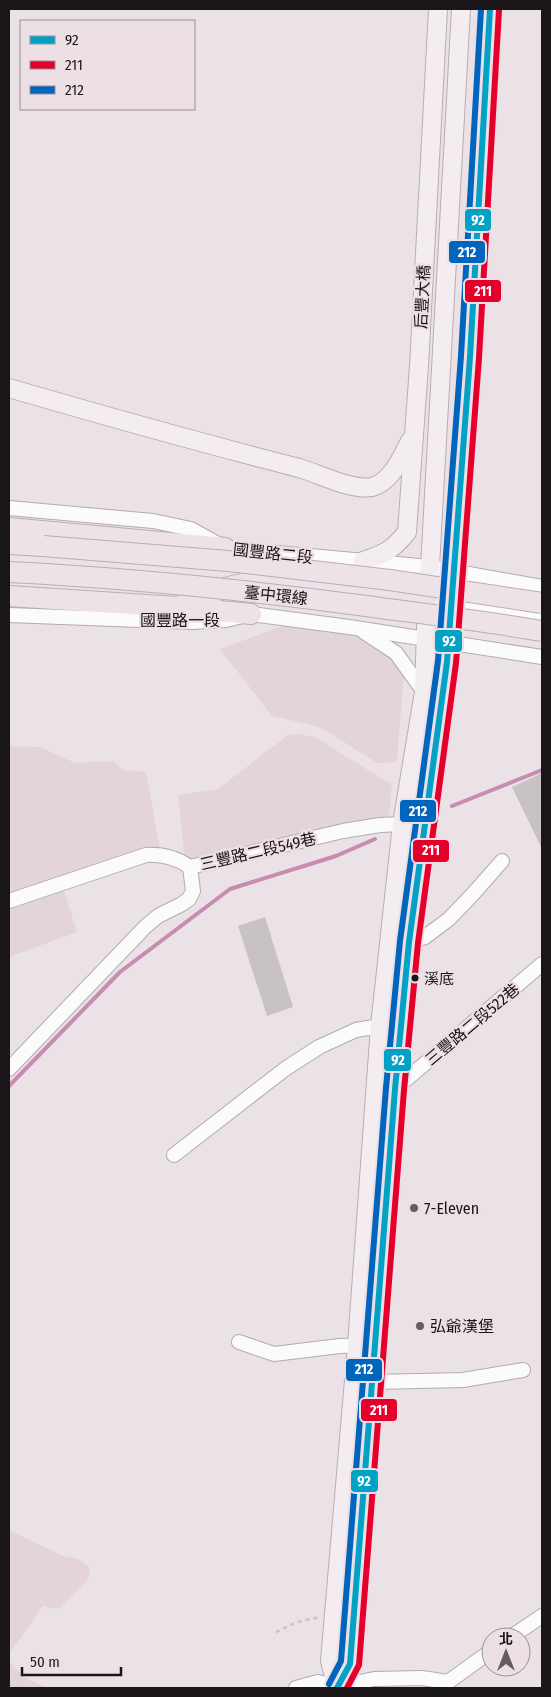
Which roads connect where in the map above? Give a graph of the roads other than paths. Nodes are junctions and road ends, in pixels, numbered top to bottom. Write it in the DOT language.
graph roads {
  1 [pos="438,9"];
  2 [pos="461,9"];
  3 [pos="490,9"];
  4 [pos="9,388"];
  5 [pos="413,436"];
  6 [pos="9,508"];
  7 [pos="9,528"];
  8 [pos="9,544"];
  9 [pos="225,548"];
  10 [pos="363,561"];
  11 [pos="430,567"];
  12 [pos="454,570"];
  13 [pos="9,572"];
  14 [pos="542,587"];
  15 [pos="9,596"];
  16 [pos="427,598"];
  17 [pos="451,602"];
  18 [pos="542,603"];
  19 [pos="178,607"];
  20 [pos="251,614"];
  21 [pos="9,615"];
  22 [pos="542,616"];
  23 [pos="349,627"];
  24 [pos="542,631"];
  25 [pos="426,638"];
  26 [pos="448,642"];
  27 [pos="542,657"];
  28 [pos="424,692"];
  29 [pos="402,824"];
  30 [pos="426,827"];
  31 [pos="502,861"];
  32 [pos="190,867"];
  33 [pos="9,901"];
  34 [pos="410,942"];
  35 [pos="542,964"];
  36 [pos="380,1026"];
  37 [pos="9,1069"];
  38 [pos="395,1090"];
  39 [pos="374,1092"];
  40 [pos="174,1155"];
  41 [pos="239,1342"];
  42 [pos="376,1344"];
  43 [pos="357,1345"];
  44 [pos="523,1370"];
  45 [pos="373,1382"];
  46 [pos="542,1616"];
  47 [pos="525,1627"];
  48 [pos="481,1659"];
  49 [pos="450,1685"];
  50 [pos="296,1688"];
  51 [pos="337,1688"];
  1 -- 5 [label="main road, 后豐大橋"];
  2 -- 11 [label="main road, 后豐大橋"];
  3 -- 12 [label="main road"];
  4 -- 5 [label="main road"];
  5 -- 10 [label="main road, 后豐大橋"];
  6 -- 9 [label="street, 國豐路二段"];
  7 -- 9 [label="highway"];
  8 -- 18 [label="highway, 臺中環線, bridge"];
  9 -- 10 [label="street, 國豐路二段"];
  10 -- 11 [label="street, 國豐路二段"];
  11 -- 12 [label="street, 國豐路二段"];
  11 -- 16 [label="main road, 后豐大橋"];
  12 -- 14 [label="street, 國豐路二段"];
  12 -- 17 [label="main road"];
  13 -- 24 [label="highway, 臺中環線, bridge"];
  15 -- 19 [label="highway"];
  16 -- 17 [label="street"];
  16 -- 19 [label="highway"];
  16 -- 25 [label="main road, 后豐大橋"];
  17 -- 22 [label="street"];
  17 -- 26 [label="main road"];
  19 -- 20 [label="highway"];
  20 -- 21 [label="street, 國豐路一段"];
  20 -- 23 [label="street, 國豐路一段"];
  23 -- 25 [label="street"];
  23 -- 28 [label="street"];
  25 -- 26 [label="street"];
  25 -- 28 [label="main road, 后豐大橋"];
  26 -- 27 [label="street"];
  26 -- 30 [label="main road"];
  28 -- 29 [label="main road, 后豐大橋"];
  29 -- 30 [label="street, 三豐路二段549巷"];
  29 -- 32 [label="street, 三豐路二段549巷"];
  29 -- 36 [label="main road, 后豐大橋"];
  30 -- 34 [label="main road"];
  31 -- 34 [label="street"];
  32 -- 33 [label="street, 三豐路二段549巷"];
  32 -- 37 [label="street"];
  34 -- 38 [label="main road"];
  35 -- 38 [label="street, 三豐路二段522巷"];
  36 -- 39 [label="main road, 后豐大橋"];
  36 -- 40 [label="street"];
  38 -- 39 [label="street"];
  38 -- 42 [label="main road"];
  39 -- 43 [label="main road, 后豐大橋"];
  41 -- 43 [label="street"];
  42 -- 43 [label="street"];
  42 -- 45 [label="main road"];
  43 -- 51 [label="main road, 后豐大橋"];
  44 -- 45 [label="street"];
  45 -- 51 [label="main road"];
  46 -- 47 [label="street"];
  48 -- 49 [label="street"];
  49 -- 51 [label="street"];
  50 -- 51 [label="street"];
}
